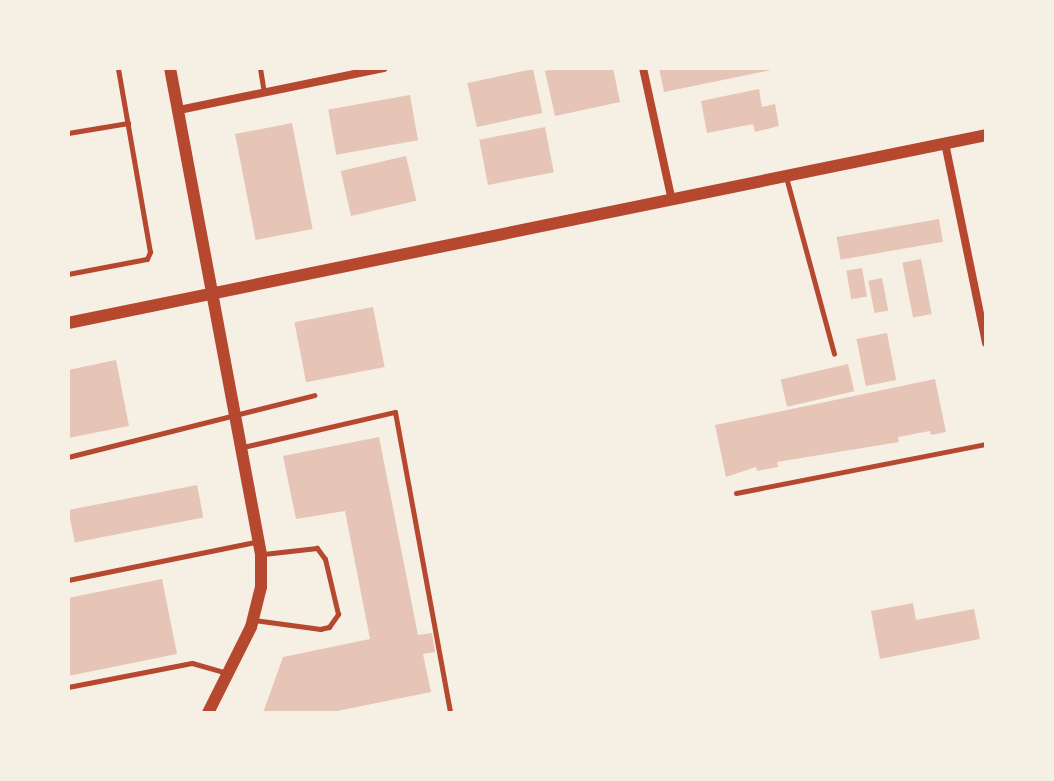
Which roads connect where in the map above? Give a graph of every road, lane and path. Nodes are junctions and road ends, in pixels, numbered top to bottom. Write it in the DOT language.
graph roads {
  1 [pos="118,68"];
  2 [pos="170,68"];
  3 [pos="260,68"];
  4 [pos="384,68"];
  5 [pos="643,68"];
  6 [pos="265,92"];
  7 [pos="179,110"];
  8 [pos="128,123"];
  9 [pos="68,133"];
  10 [pos="986,135"];
  11 [pos="945,143"];
  12 [pos="786,177"];
  13 [pos="671,196"];
  14 [pos="68,274"];
  15 [pos="214,292"];
  16 [pos="68,323"];
  17 [pos="984,323"];
  18 [pos="986,343"];
  19 [pos="834,354"];
  20 [pos="314,395"];
  21 [pos="234,417"];
  22 [pos="986,444"];
  23 [pos="242,447"];
  24 [pos="68,457"];
  25 [pos="736,493"];
  26 [pos="260,541"];
  27 [pos="261,555"];
  28 [pos="68,580"];
  29 [pos="253,620"];
  30 [pos="229,674"];
  31 [pos="68,687"];
  32 [pos="208,713"];
  33 [pos="450,713"];
  1 -- 8 [label="lane"];
  2 -- 7 [label="street"];
  3 -- 6 [label="lane"];
  4 -- 6 [label="street"];
  5 -- 13 [label="street"];
  6 -- 7 [label="street"];
  7 -- 15 [label="street"];
  8 -- 9 [label="lane"];
  8 -- 14 [label="lane"];
  10 -- 11 [label="street"];
  11 -- 12 [label="street"];
  11 -- 17 [label="street"];
  12 -- 13 [label="street"];
  12 -- 19 [label="lane"];
  13 -- 15 [label="street"];
  15 -- 16 [label="street"];
  15 -- 21 [label="street"];
  17 -- 18 [label="street"];
  20 -- 21 [label="lane"];
  21 -- 23 [label="street"];
  21 -- 24 [label="lane"];
  22 -- 25 [label="lane"];
  23 -- 26 [label="street"];
  23 -- 33 [label="lane"];
  26 -- 27 [label="street"];
  26 -- 28 [label="lane"];
  27 -- 29 [label="street"];
  27 -- 29 [label="lane"];
  29 -- 30 [label="street"];
  30 -- 31 [label="lane"];
  30 -- 32 [label="street"];
}
